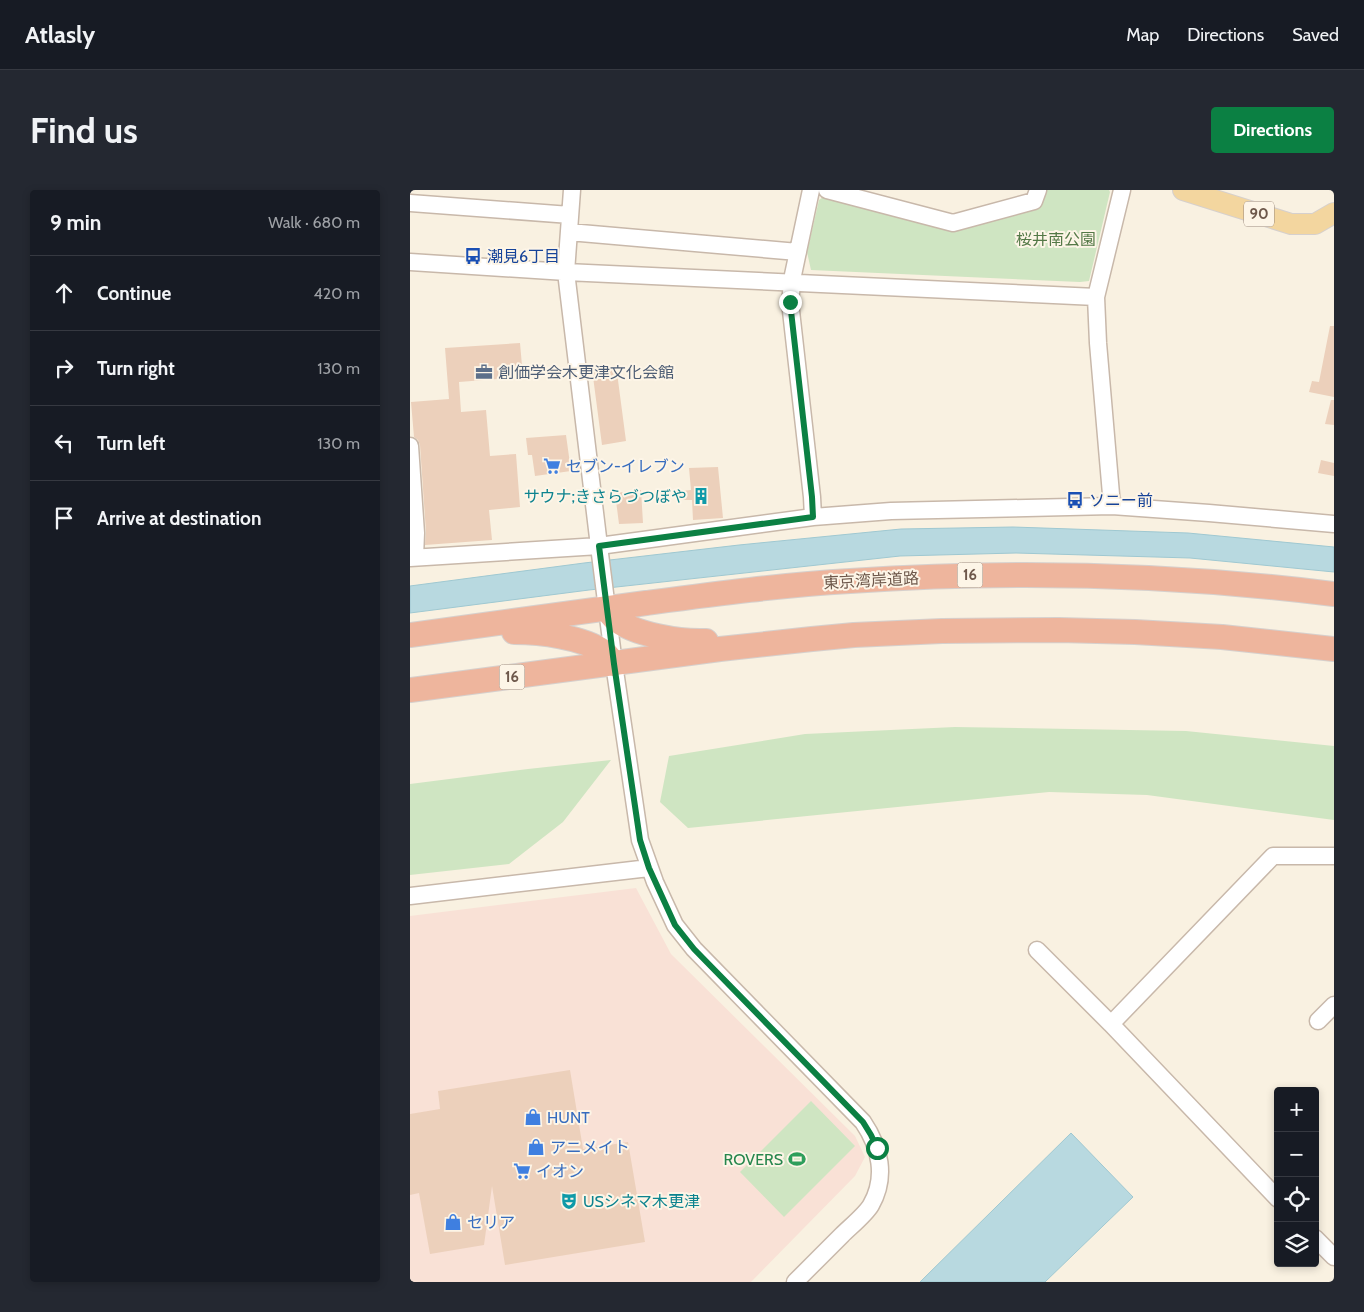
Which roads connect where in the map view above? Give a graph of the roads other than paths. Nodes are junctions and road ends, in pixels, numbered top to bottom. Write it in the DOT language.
graph roads {
  1 [pos="572,190"];
  2 [pos="811,190"];
  3 [pos="827,190"];
  4 [pos="1038,190"];
  5 [pos="1122,190"];
  6 [pos="1183,190"];
  7 [pos="410,203"];
  8 [pos="1334,213"];
  9 [pos="570,215"];
  10 [pos="569,232"];
  11 [pos="798,252"];
  12 [pos="410,262"];
  13 [pos="566,272"];
  14 [pos="792,282"];
  15 [pos="1096,297"];
  16 [pos="410,446"];
  17 [pos="1112,506"];
  18 [pos="813,517"];
  19 [pos="1334,524"];
  20 [pos="599,546"];
  21 [pos="413,558"];
  22 [pos="1334,594"];
  23 [pos="607,609"];
  24 [pos="410,636"];
  25 [pos="812,639"];
  26 [pos="1334,649"];
  27 [pos="614,664"];
  28 [pos="410,690"];
  29 [pos="1334,856"];
  30 [pos="649,868"];
  31 [pos="410,896"];
  32 [pos="1038,950"];
  33 [pos="1334,1005"];
  34 [pos="1318,1020"];
  35 [pos="1111,1024"];
  36 [pos="1274,1194"];
  37 [pos="1319,1242"];
  38 [pos="1334,1257"];
  39 [pos="795,1282"];
  1 -- 9 [label="street"];
  2 -- 11 [label="street"];
  3 -- 4 [label="street"];
  5 -- 15 [label="street"];
  6 -- 8 [label="main road, 90"];
  7 -- 9 [label="street"];
  9 -- 10 [label="street"];
  10 -- 11 [label="street"];
  10 -- 13 [label="street"];
  11 -- 14 [label="street"];
  12 -- 13 [label="street"];
  13 -- 14 [label="street"];
  13 -- 20 [label="street"];
  14 -- 15 [label="street"];
  14 -- 18 [label="street"];
  15 -- 17 [label="street"];
  16 -- 21 [label="street"];
  17 -- 18 [label="street"];
  17 -- 19 [label="street"];
  18 -- 20 [label="street"];
  20 -- 21 [label="street"];
  20 -- 23 [label="street"];
  22 -- 23 [label="highway, 東京湾岸道路 / 16"];
  23 -- 24 [label="highway, 東京湾岸道路 / 16"];
  23 -- 25 [label="highway"];
  23 -- 27 [label="street"];
  24 -- 27 [label="highway"];
  25 -- 26 [label="highway, 16"];
  25 -- 27 [label="highway, 16"];
  27 -- 28 [label="highway, 16"];
  27 -- 30 [label="street"];
  29 -- 35 [label="street"];
  30 -- 31 [label="street"];
  30 -- 39 [label="street"];
  32 -- 35 [label="street"];
  33 -- 34 [label="street"];
  35 -- 36 [label="street"];
  37 -- 38 [label="street"];
}
